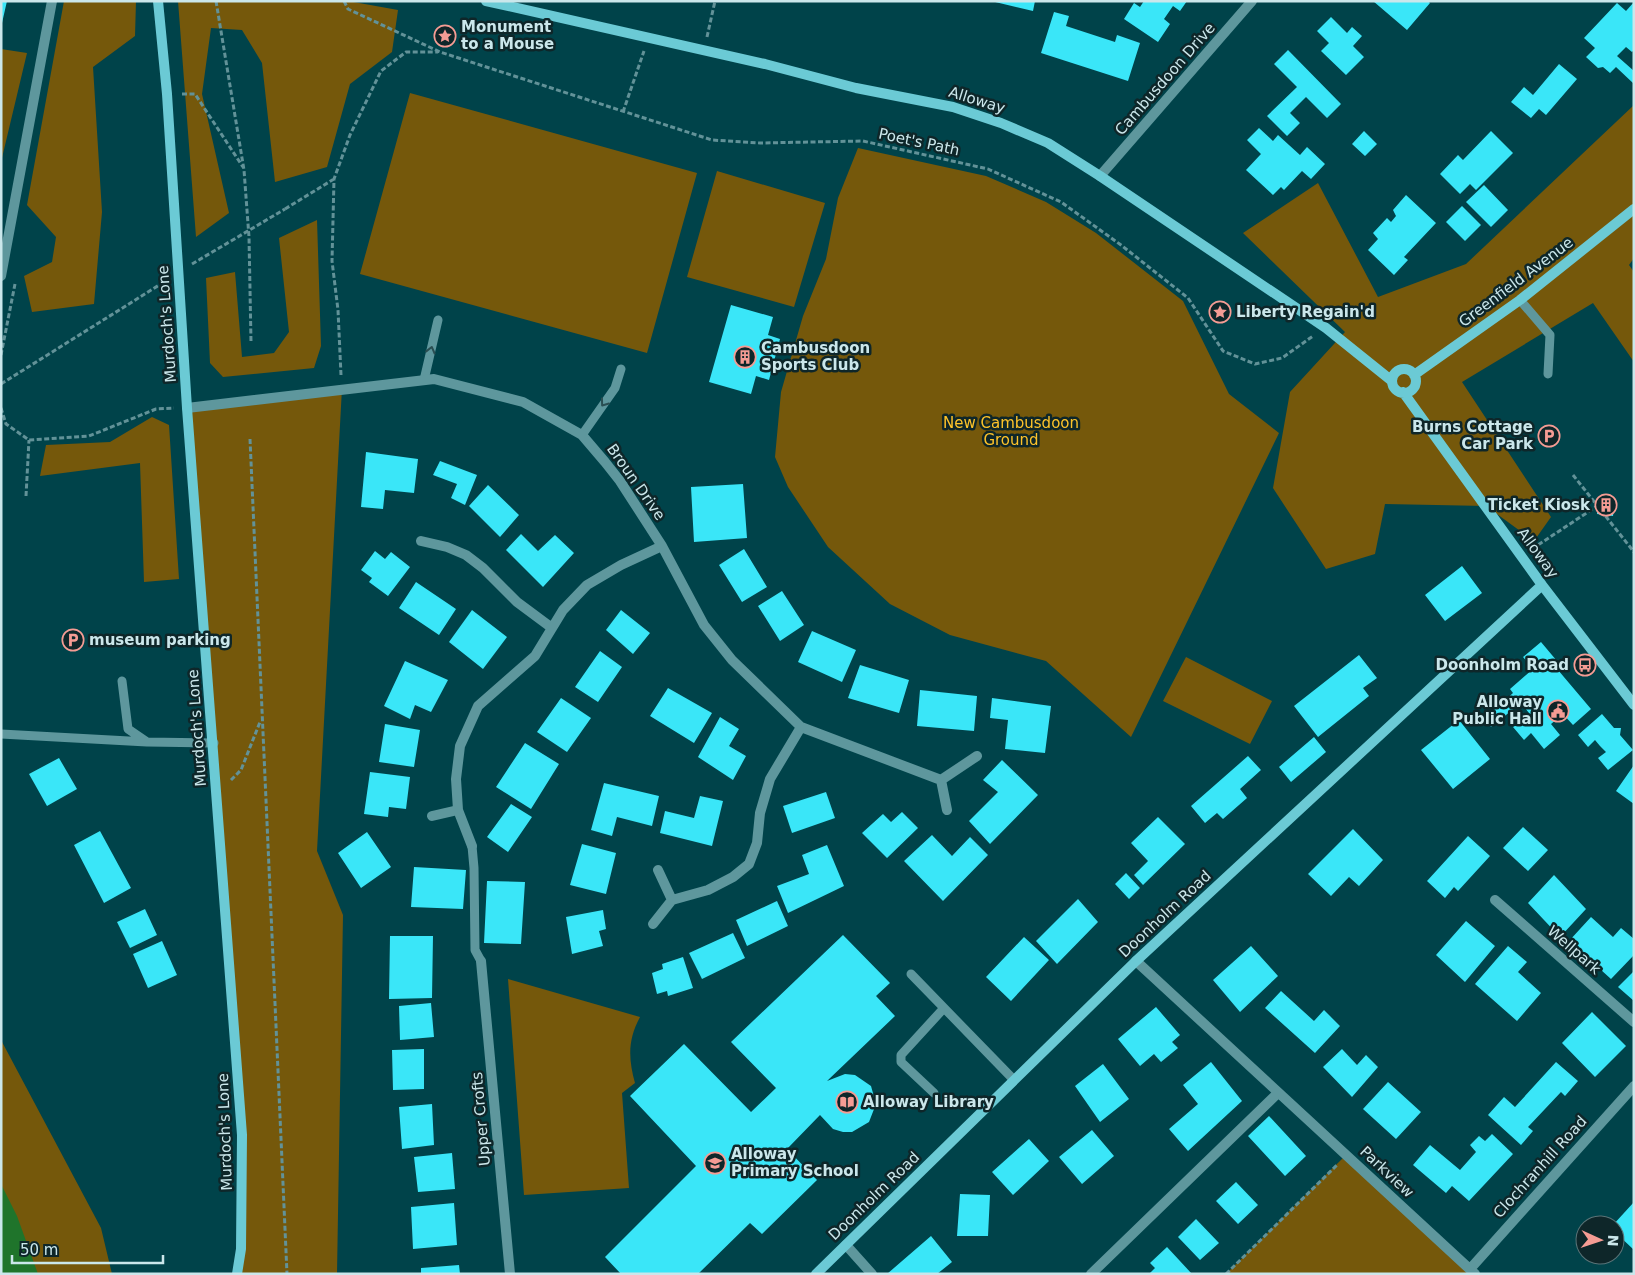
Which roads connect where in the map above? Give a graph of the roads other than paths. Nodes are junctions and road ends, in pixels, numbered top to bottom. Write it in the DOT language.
graph roads {
  1 [pos="52,1"];
  2 [pos="158,1"];
  3 [pos="486,1"];
  4 [pos="1252,1"];
  5 [pos="1100,176"];
  6 [pos="1634,209"];
  7 [pos="3,273"];
  8 [pos="1520,300"];
  9 [pos="438,320"];
  10 [pos="621,369"];
  11 [pos="1548,374"];
  12 [pos="1414,375"];
  13 [pos="424,380"];
  14 [pos="1392,381"];
  15 [pos="1403,392"];
  16 [pos="187,408"];
  17 [pos="582,435"];
  18 [pos="421,541"];
  19 [pos="662,546"];
  20 [pos="1542,585"];
  21 [pos="552,628"];
  22 [pos="122,681"];
  23 [pos="1634,705"];
  24 [pos="801,727"];
  25 [pos="1,734"];
  26 [pos="147,742"];
  27 [pos="214,743"];
  28 [pos="977,756"];
  29 [pos="941,780"];
  30 [pos="458,810"];
  31 [pos="947,810"];
  32 [pos="432,816"];
  33 [pos="472,846"];
  34 [pos="658,870"];
  35 [pos="672,900"];
  36 [pos="1495,900"];
  37 [pos="653,924"];
  38 [pos="481,961"];
  39 [pos="1136,961"];
  40 [pos="911,974"];
  41 [pos="944,1008"];
  42 [pos="1634,1022"];
  43 [pos="1014,1080"];
  44 [pos="1634,1086"];
  45 [pos="934,1093"];
  46 [pos="1278,1093"];
  47 [pos="846,1245"];
  48 [pos="1472,1271"];
  49 [pos="236,1274"];
  50 [pos="510,1274"];
  51 [pos="816,1274"];
  52 [pos="872,1274"];
  53 [pos="1091,1274"];
  1 -- 7 [label="street"];
  2 -- 16 [label="street, Murdoch's Lone"];
  3 -- 5 [label="street, Alloway"];
  4 -- 5 [label="street, Cambusdoon Drive"];
  5 -- 14 [label="street, Alloway"];
  6 -- 8 [label="street, Greenfield Avenue"];
  8 -- 11 [label="lane"];
  8 -- 12 [label="street, Greenfield Avenue"];
  13 -- 9 [label="lane, one-way"];
  10 -- 17 [label="lane, one-way"];
  12 -- 14 [label="street"];
  12 -- 15 [label="street"];
  13 -- 16 [label="street, Broun Drive"];
  13 -- 17 [label="street, Broun Drive"];
  14 -- 15 [label="street"];
  15 -- 20 [label="street, Alloway"];
  16 -- 27 [label="street, Murdoch's Lone"];
  17 -- 19 [label="street, Broun Drive"];
  18 -- 21 [label="street"];
  19 -- 21 [label="street"];
  19 -- 24 [label="street, Broun Drive"];
  20 -- 23 [label="street, Alloway"];
  20 -- 39 [label="street, Doonholm Road"];
  21 -- 30 [label="street"];
  22 -- 26 [label="lane"];
  24 -- 29 [label="street, Broun Drive"];
  24 -- 35 [label="street"];
  25 -- 26 [label="lane"];
  26 -- 27 [label="lane"];
  27 -- 49 [label="street, Murdoch's Lone"];
  28 -- 29 [label="street"];
  29 -- 31 [label="street"];
  30 -- 32 [label="street"];
  30 -- 33 [label="street"];
  33 -- 38 [label="lane"];
  34 -- 35 [label="street"];
  35 -- 37 [label="street"];
  36 -- 42 [label="street, Wellpark"];
  38 -- 50 [label="street, Upper Crofts"];
  39 -- 43 [label="street, Doonholm Road"];
  39 -- 46 [label="street, Parkview"];
  40 -- 41 [label="lane"];
  41 -- 43 [label="lane"];
  41 -- 45 [label="lane"];
  43 -- 47 [label="street, Doonholm Road"];
  44 -- 48 [label="street, Clochranhill Road"];
  46 -- 48 [label="street, Parkview"];
  46 -- 53 [label="street"];
  47 -- 51 [label="street, Doonholm Road"];
  47 -- 52 [label="street"];
}
